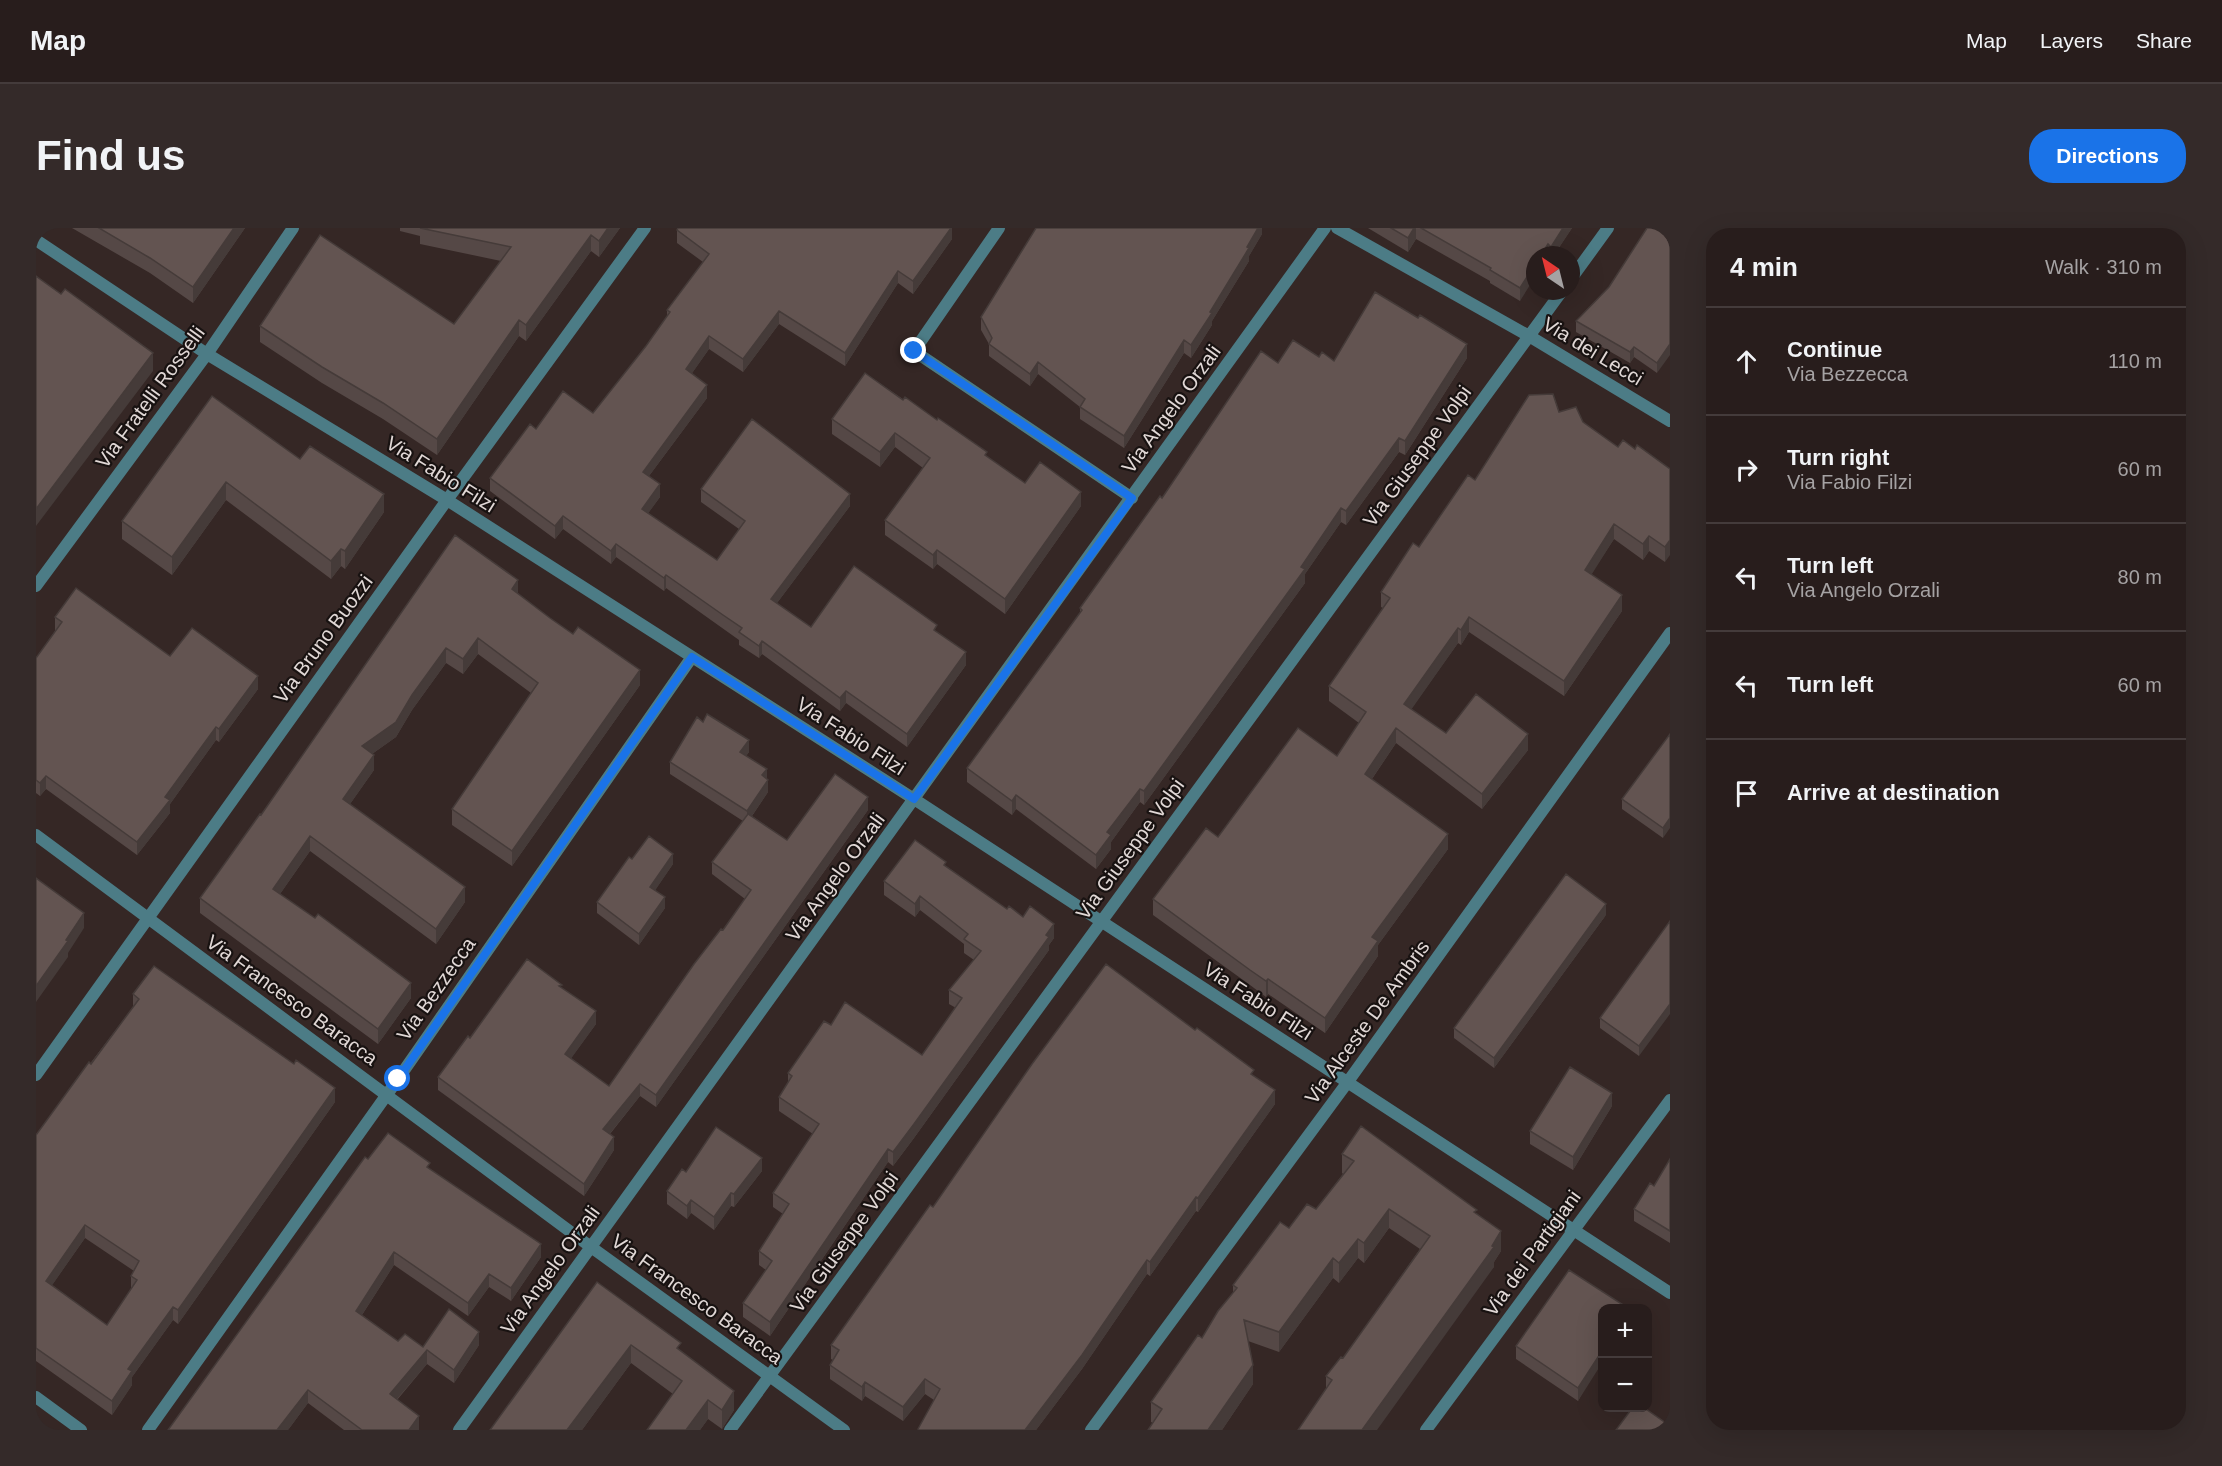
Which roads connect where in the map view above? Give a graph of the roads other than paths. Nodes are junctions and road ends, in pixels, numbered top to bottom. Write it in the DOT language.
graph roads {
  1 [pos="293,228"];
  2 [pos="645,228"];
  3 [pos="999,228"];
  4 [pos="1325,228"];
  5 [pos="1337,228"];
  6 [pos="1608,228"];
  7 [pos="36,240"];
  8 [pos="1580,267"];
  9 [pos="1555,300"];
  10 [pos="1529,336"];
  11 [pos="207,354"];
  12 [pos="1670,422"];
  13 [pos="1132,498"];
  14 [pos="447,500"];
  15 [pos="36,586"];
  16 [pos="1670,633"];
  17 [pos="692,657"];
  18 [pos="914,799"];
  19 [pos="36,835"];
  20 [pos="147,918"];
  21 [pos="1101,922"];
  22 [pos="36,1075"];
  23 [pos="1347,1083"];
  24 [pos="387,1094"];
  25 [pos="1670,1100"];
  26 [pos="1573,1230"];
  27 [pos="591,1247"];
  28 [pos="1670,1293"];
  29 [pos="770,1375"];
  30 [pos="36,1397"];
  31 [pos="81,1430"];
  32 [pos="148,1430"];
  33 [pos="459,1430"];
  34 [pos="730,1430"];
  35 [pos="844,1430"];
  36 [pos="1091,1430"];
  37 [pos="1426,1430"];
  1 -- 11 [label="street, Via Fratelli Rosselli"];
  2 -- 14 [label="street, Via Bruno Buozzi"];
  3 -- 13 [label="street"];
  4 -- 13 [label="street, Via Angelo Orzali"];
  5 -- 10 [label="street, Via dei Lecci"];
  6 -- 8 [label="street"];
  7 -- 11 [label="street, Via Fabio Filzi"];
  9 -- 10 [label="street, Via Giuseppe Volpi"];
  10 -- 12 [label="street, Via dei Lecci"];
  10 -- 21 [label="street, Via Giuseppe Volpi"];
  11 -- 14 [label="street, Via Fabio Filzi"];
  11 -- 15 [label="street, Via Fratelli Rosselli"];
  13 -- 18 [label="street, Via Angelo Orzali"];
  14 -- 17 [label="street, Via Fabio Filzi"];
  14 -- 20 [label="street, Via Bruno Buozzi"];
  16 -- 23 [label="street, Via Alceste De Ambris"];
  17 -- 18 [label="street, Via Fabio Filzi"];
  17 -- 24 [label="street, Via Bezzecca"];
  18 -- 21 [label="street, Via Fabio Filzi"];
  18 -- 27 [label="street, Via Angelo Orzali"];
  19 -- 20 [label="street, Via Francesco Baracca"];
  20 -- 22 [label="street, Via Bruno Buozzi"];
  20 -- 24 [label="street, Via Francesco Baracca"];
  21 -- 23 [label="street, Via Fabio Filzi"];
  21 -- 29 [label="street, Via Giuseppe Volpi"];
  23 -- 26 [label="street, Via Fabio Filzi"];
  23 -- 36 [label="street, Via Alceste De Ambris"];
  24 -- 27 [label="street, Via Francesco Baracca"];
  24 -- 32 [label="street, Via Bezzecca"];
  25 -- 26 [label="street, Via dei Partigiani"];
  26 -- 28 [label="street, Via Fabio Filzi"];
  26 -- 37 [label="street, Via dei Partigiani"];
  27 -- 29 [label="street, Via Francesco Baracca"];
  27 -- 33 [label="street, Via Angelo Orzali"];
  29 -- 34 [label="street, Via Giuseppe Volpi"];
  29 -- 35 [label="street, Via Francesco Baracca"];
  30 -- 31 [label="street"];
}
